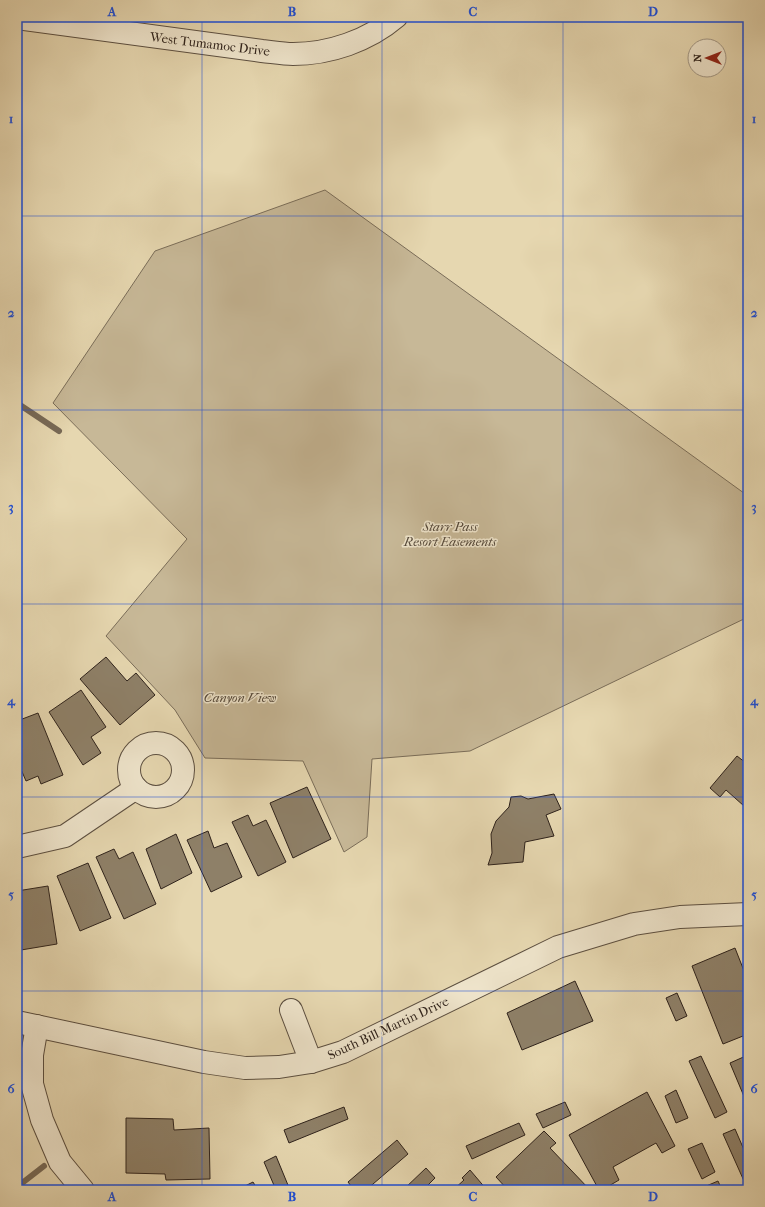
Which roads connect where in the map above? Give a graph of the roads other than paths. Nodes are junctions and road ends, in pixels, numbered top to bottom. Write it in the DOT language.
graph roads {
  1 [pos="396,17"];
  2 [pos="17,18"];
  3 [pos="136,788"];
  4 [pos="17,847"];
  5 [pos="748,914"];
  6 [pos="291,1010"];
  7 [pos="27,1024"];
  8 [pos="310,1062"];
  9 [pos="83,1190"];
  1 -- 2 [label="street, West Tumamoc Drive"];
  3 -- 4 [label="street"];
  5 -- 8 [label="street, South Bill Martin Drive"];
  6 -- 8 [label="street"];
  7 -- 8 [label="street, South Bill Martin Drive"];
  7 -- 9 [label="street"];
}
